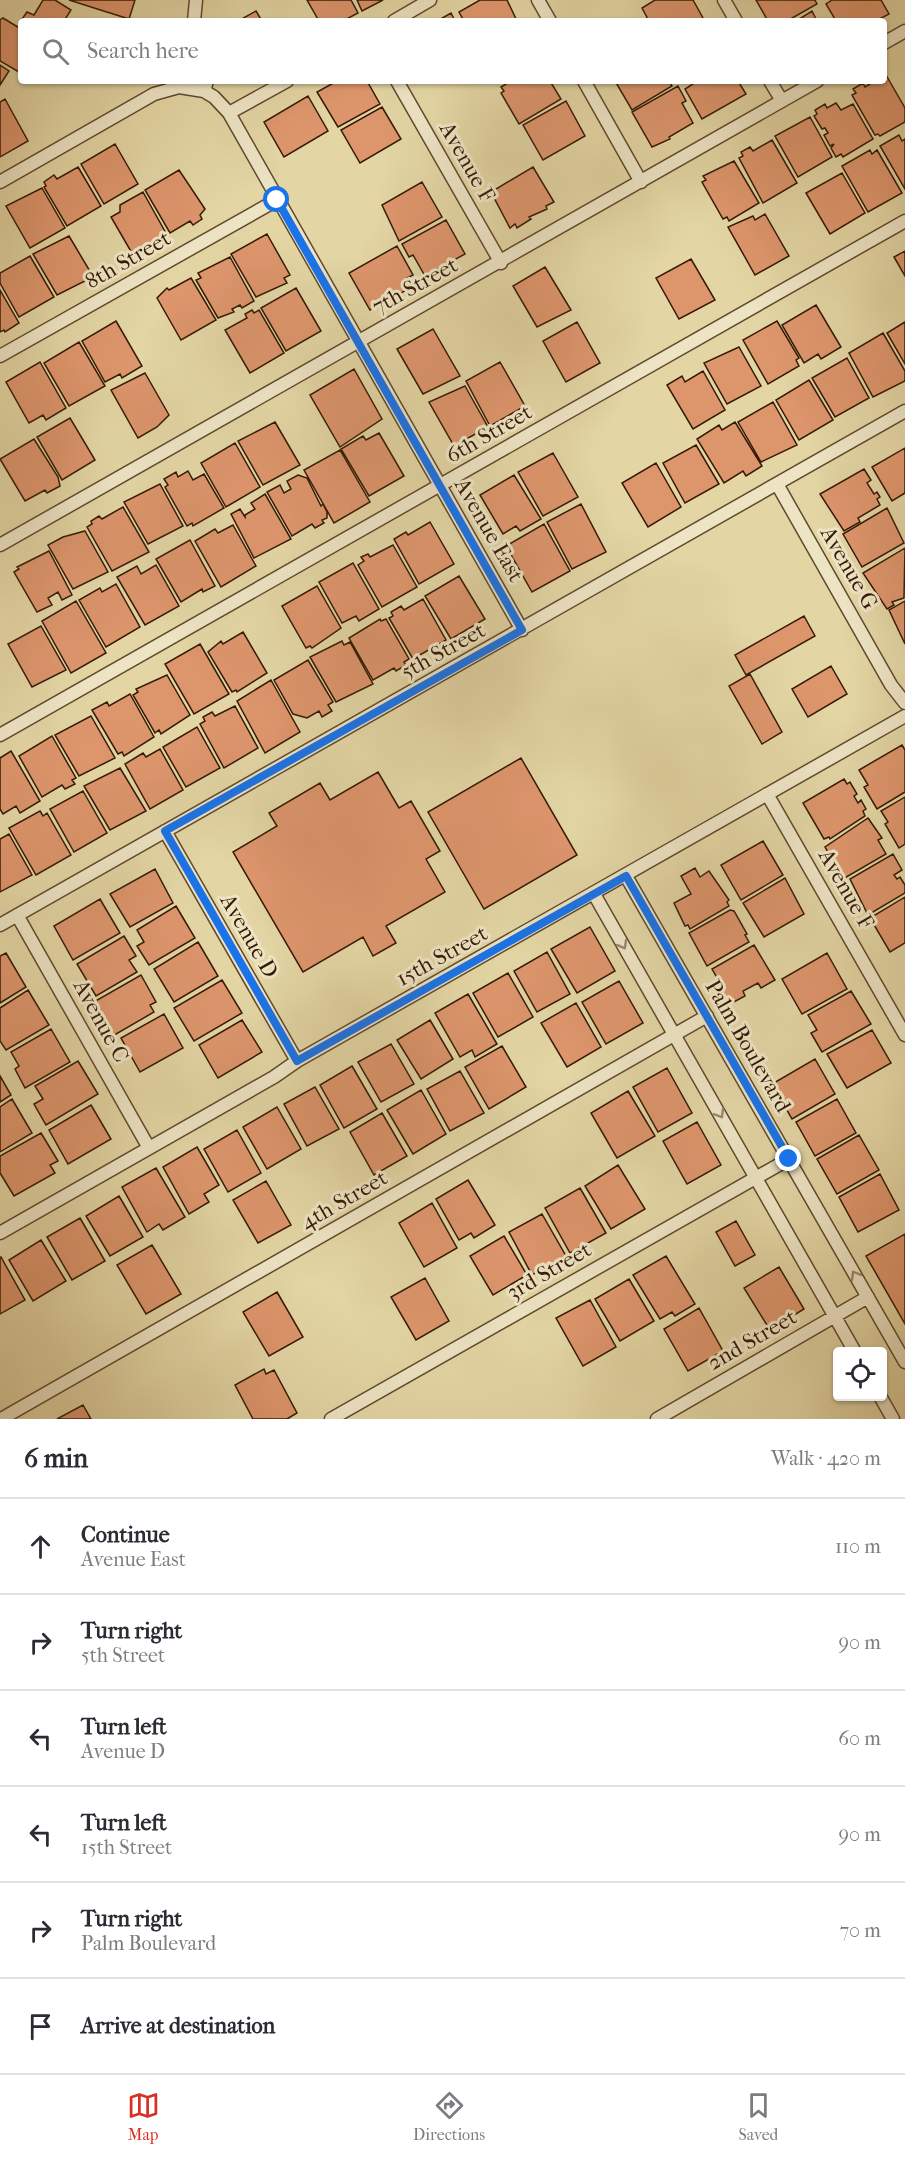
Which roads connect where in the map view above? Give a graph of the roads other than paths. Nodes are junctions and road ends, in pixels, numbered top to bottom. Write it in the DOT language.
graph roads {
  1 [pos="196,0"];
  2 [pos="430,0"];
  3 [pos="538,0"];
  4 [pos="724,0"];
  5 [pos="194,18"];
  6 [pos="399,18"];
  7 [pos="548,18"];
  8 [pos="734,18"];
  9 [pos="905,31"];
  10 [pos="887,41"];
  11 [pos="282,84"];
  12 [pos="399,84"];
  13 [pos="586,84"];
  14 [pos="772,84"];
  15 [pos="812,84"];
  16 [pos="205,86"];
  17 [pos="782,101"];
  18 [pos="229,113"];
  19 [pos="0,182"];
  20 [pos="641,182"];
  21 [pos="277,200"];
  22 [pos="905,221"];
  23 [pos="501,263"];
  24 [pos="358,342"];
  25 [pos="0,356"];
  26 [pos="905,411"];
  27 [pos="777,484"];
  28 [pos="440,486"];
  29 [pos="0,545"];
  30 [pos="522,630"];
  31 [pos="905,703"];
  32 [pos="905,716"];
  33 [pos="0,735"];
  34 [pos="767,794"];
  35 [pos="165,831"];
  36 [pos="626,876"];
  37 [pos="594,894"];
  38 [pos="17,915"];
  39 [pos="0,925"];
  40 [pos="707,1016"];
  41 [pos="674,1035"];
  42 [pos="905,1035"];
  43 [pos="297,1061"];
  44 [pos="149,1148"];
  45 [pos="789,1159"];
  46 [pos="756,1178"];
  47 [pos="1,1232"];
  48 [pos="868,1298"];
  49 [pos="836,1317"];
  50 [pos="852,1347"];
  51 [pos="905,1362"];
  52 [pos="883,1401"];
  53 [pos="1,1419"];
  54 [pos="331,1419"];
  55 [pos="657,1419"];
  56 [pos="893,1419"];
  1 -- 5 [label="lane"];
  2 -- 6 [label="lane"];
  3 -- 7 [label="lane"];
  4 -- 8 [label="lane"];
  9 -- 10 [label="lane"];
  11 -- 18 [label="lane"];
  12 -- 23 [label="lane, Avenue F"];
  13 -- 20 [label="lane"];
  14 -- 17 [label="lane"];
  15 -- 17 [label="lane, 7th Street"];
  16 -- 18 [label="lane, Avenue East"];
  16 -- 19 [label="lane"];
  17 -- 20 [label="lane, 7th Street"];
  18 -- 21 [label="lane, Avenue East"];
  20 -- 23 [label="lane, 7th Street"];
  21 -- 24 [label="lane, Avenue East"];
  21 -- 25 [label="lane, 8th Street"];
  22 -- 28 [label="lane, 6th Street"];
  23 -- 24 [label="lane, 7th Street"];
  24 -- 28 [label="lane, Avenue East"];
  24 -- 29 [label="lane, 7th Street"];
  26 -- 27 [label="lane, 5th Street"];
  27 -- 30 [label="lane, 5th Street"];
  27 -- 31 [label="lane, Avenue G"];
  28 -- 30 [label="lane, Avenue East"];
  28 -- 33 [label="lane, 6th Street"];
  30 -- 35 [label="lane, 5th Street"];
  32 -- 34 [label="lane, 15th Street"];
  34 -- 36 [label="lane, 15th Street"];
  34 -- 42 [label="lane, Avenue F"];
  35 -- 38 [label="lane, 5th Street"];
  35 -- 43 [label="lane, Avenue D"];
  36 -- 37 [label="lane, 15th Street"];
  36 -- 40 [label="lane, Palm Boulevard"];
  37 -- 41 [label="lane, one-way"];
  37 -- 43 [label="lane, 15th Street"];
  38 -- 39 [label="lane, 5th Street"];
  38 -- 44 [label="lane, Avenue C"];
  40 -- 41 [label="lane, 4th Street"];
  40 -- 45 [label="lane, Palm Boulevard"];
  41 -- 46 [label="lane, one-way"];
  41 -- 53 [label="lane, 4th Street"];
  43 -- 44 [label="lane, 15th Street"];
  44 -- 47 [label="lane, 15th Street"];
  45 -- 46 [label="lane, 3rd Street"];
  48 -- 45 [label="lane, Palm Boulevard, one-way"];
  46 -- 49 [label="lane"];
  46 -- 54 [label="lane, 3rd Street"];
  48 -- 49 [label="lane, 2nd Street"];
  48 -- 51 [label="lane, Palm Boulevard"];
  49 -- 50 [label="lane"];
  49 -- 55 [label="lane, 2nd Street"];
  52 -- 56 [label="lane"];
}
